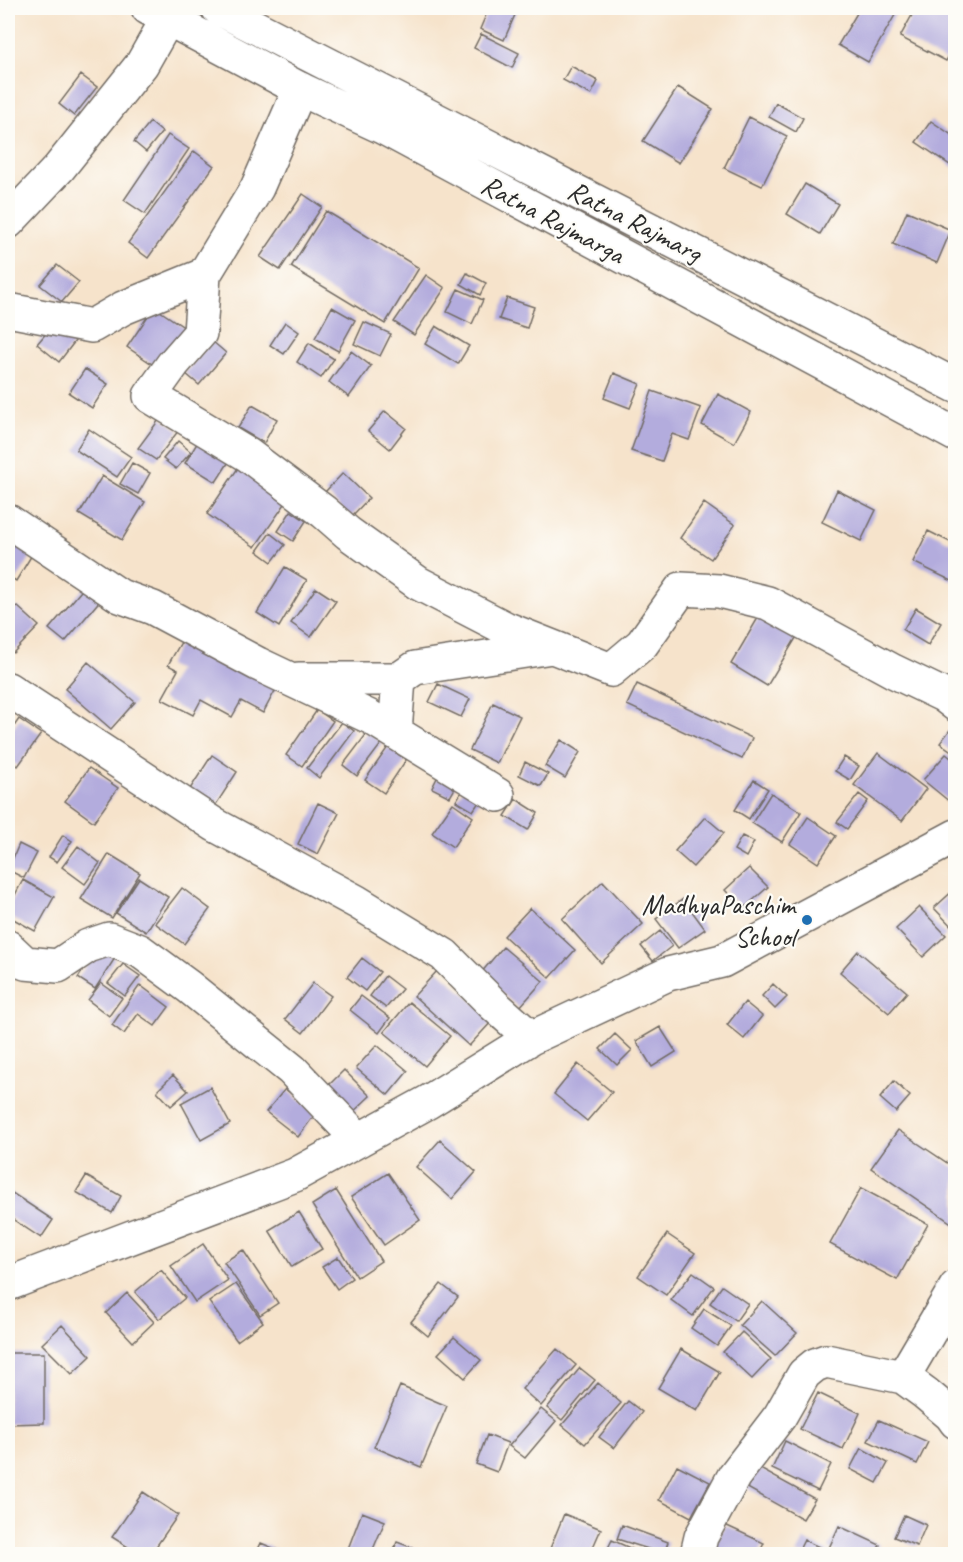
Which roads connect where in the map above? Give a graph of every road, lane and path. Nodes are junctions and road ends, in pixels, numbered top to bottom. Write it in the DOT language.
graph roads {
  1 [pos="218,8"];
  2 [pos="158,13"];
  3 [pos="300,89"];
  4 [pos="8,222"];
  5 [pos="204,275"];
  6 [pos="8,310"];
  7 [pos="956,386"];
  8 [pos="956,435"];
  9 [pos="8,521"];
  10 [pos="554,647"];
  11 [pos="289,679"];
  12 [pos="399,679"];
  13 [pos="8,689"];
  14 [pos="956,705"];
  15 [pos="395,732"];
  16 [pos="498,795"];
  17 [pos="954,841"];
  18 [pos="8,946"];
  19 [pos="531,1038"];
  20 [pos="359,1140"];
  21 [pos="8,1284"];
  22 [pos="956,1287"];
  23 [pos="903,1377"];
  24 [pos="956,1422"];
  25 [pos="697,1554"];
  1 -- 7 [label="street, Ratna Rajmarg"];
  2 -- 3 [label="street, Ratna Rajmarga"];
  2 -- 4 [label="street"];
  3 -- 5 [label="street"];
  3 -- 8 [label="street, Ratna Rajmarga"];
  5 -- 6 [label="street"];
  5 -- 10 [label="street"];
  9 -- 11 [label="street"];
  10 -- 12 [label="street"];
  10 -- 14 [label="street"];
  11 -- 12 [label="street"];
  11 -- 15 [label="street"];
  12 -- 15 [label="street"];
  13 -- 19 [label="street"];
  15 -- 16 [label="street"];
  17 -- 19 [label="street"];
  18 -- 20 [label="street"];
  19 -- 20 [label="street"];
  20 -- 21 [label="street"];
  22 -- 23 [label="street"];
  23 -- 24 [label="street"];
  23 -- 25 [label="street"];
}
